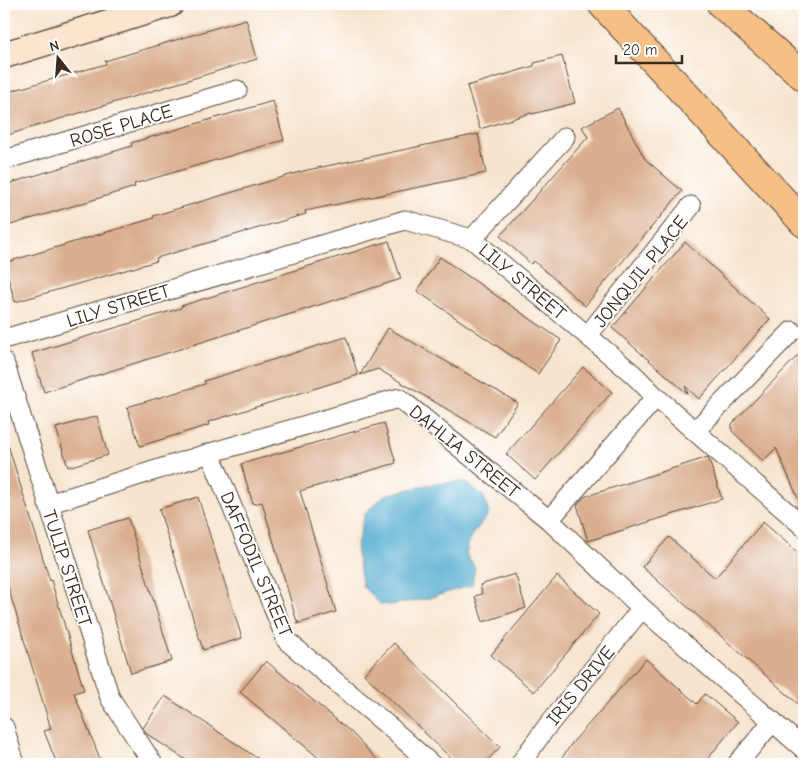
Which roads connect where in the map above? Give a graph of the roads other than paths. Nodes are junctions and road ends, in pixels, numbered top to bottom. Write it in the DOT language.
graph roads {
  1 [pos="170,4"];
  2 [pos="602,4"];
  3 [pos="721,4"];
  4 [pos="4,56"];
  5 [pos="804,77"];
  6 [pos="237,90"];
  7 [pos="565,137"];
  8 [pos="4,160"];
  9 [pos="691,206"];
  10 [pos="804,223"];
  11 [pos="472,239"];
  12 [pos="792,330"];
  13 [pos="588,335"];
  14 [pos="4,339"];
  15 [pos="4,362"];
  16 [pos="656,397"];
  17 [pos="694,431"];
  18 [pos="210,453"];
  19 [pos="48,504"];
  20 [pos="549,520"];
  21 [pos="804,527"];
  22 [pos="642,608"];
  23 [pos="773,721"];
  24 [pos="4,727"];
  25 [pos="804,749"];
  26 [pos="15,764"];
  27 [pos="153,764"];
  28 [pos="431,764"];
  29 [pos="520,764"];
  30 [pos="737,764"];
  1 -- 4 [label="street"];
  2 -- 10 [label="main road"];
  3 -- 5 [label="main road"];
  6 -- 8 [label="street, ROSE PLACE"];
  7 -- 11 [label="street"];
  9 -- 13 [label="street, JONQUIL PLACE"];
  11 -- 13 [label="street, LILY STREET"];
  11 -- 14 [label="street, LILY STREET"];
  12 -- 17 [label="street"];
  13 -- 16 [label="street, LILY STREET"];
  15 -- 19 [label="street, TULIP STREET"];
  16 -- 17 [label="street, LILY STREET"];
  16 -- 20 [label="street"];
  17 -- 21 [label="street, LILY STREET"];
  18 -- 19 [label="street, DAHLIA STREET"];
  18 -- 20 [label="street, DAHLIA STREET"];
  18 -- 28 [label="street, DAFFODIL STREET"];
  19 -- 27 [label="street, TULIP STREET"];
  20 -- 22 [label="street, DAHLIA STREET"];
  22 -- 23 [label="street, DAHLIA STREET"];
  22 -- 29 [label="street, IRIS DRIVE"];
  23 -- 25 [label="street, DAHLIA STREET"];
  23 -- 30 [label="street"];
  24 -- 26 [label="street"];
}
